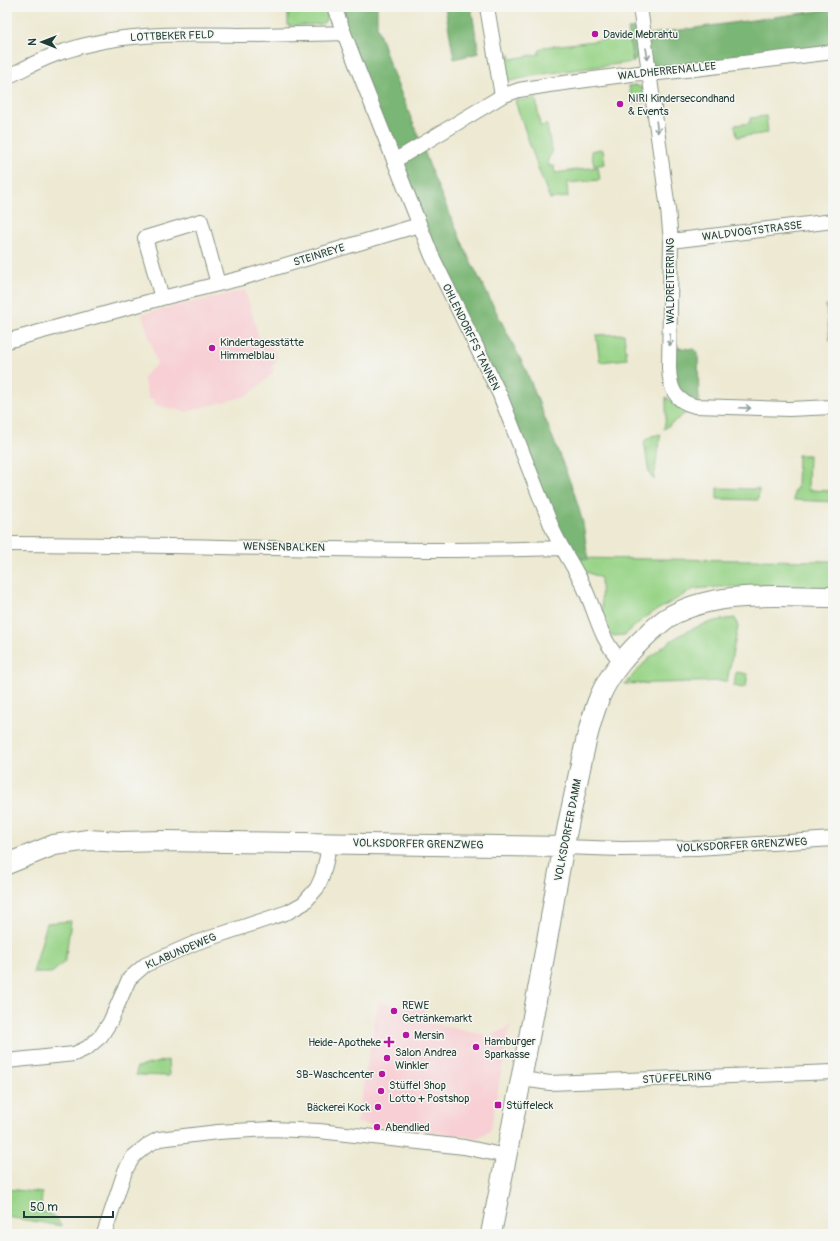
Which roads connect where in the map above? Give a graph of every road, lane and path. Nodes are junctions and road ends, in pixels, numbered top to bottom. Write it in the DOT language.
graph roads {
  1 [pos="334,7"];
  2 [pos="487,7"];
  3 [pos="640,7"];
  4 [pos="344,33"];
  5 [pos="833,52"];
  6 [pos="650,74"];
  7 [pos="7,77"];
  8 [pos="502,96"];
  9 [pos="394,161"];
  10 [pos="833,221"];
  11 [pos="420,225"];
  12 [pos="671,241"];
  13 [pos="218,284"];
  14 [pos="162,298"];
  15 [pos="7,342"];
  16 [pos="833,407"];
  17 [pos="7,544"];
  18 [pos="561,548"];
  19 [pos="833,597"];
  20 [pos="621,661"];
  21 [pos="833,839"];
  22 [pos="328,843"];
  23 [pos="563,847"];
  24 [pos="7,864"];
  25 [pos="7,1061"];
  26 [pos="833,1072"];
  27 [pos="522,1079"];
  28 [pos="506,1156"];
  29 [pos="104,1234"];
  30 [pos="491,1234"];
  1 -- 4 [label="street, OHLENDORFFS TANNEN"];
  2 -- 8 [label="street"];
  3 -- 6 [label="street, WALDREITERRING, one-way"];
  4 -- 7 [label="street, LOTTBEKER FELD"];
  4 -- 9 [label="street, OHLENDORFFS TANNEN"];
  5 -- 6 [label="street, WALDHERRENALLEE"];
  6 -- 8 [label="street, WALDHERRENALLEE"];
  6 -- 12 [label="street, WALDREITERRING, one-way"];
  8 -- 9 [label="street, WALDHERRENALLEE"];
  9 -- 11 [label="street, OHLENDORFFS TANNEN"];
  10 -- 12 [label="street, WALDVOGTSTRASSE"];
  11 -- 13 [label="street, STEINREYE"];
  11 -- 18 [label="street, OHLENDORFFS TANNEN"];
  12 -- 16 [label="street, WALDREITERRING, one-way"];
  13 -- 14 [label="street, STEINREYE"];
  13 -- 14 [label="street"];
  14 -- 15 [label="street, STEINREYE"];
  17 -- 18 [label="street, WENSENBALKEN"];
  18 -- 20 [label="street, OHLENDORFFS TANNEN"];
  19 -- 20 [label="main road, VOLKSDORFER DAMM"];
  20 -- 23 [label="main road, VOLKSDORFER DAMM"];
  21 -- 23 [label="street, VOLKSDORFER GRENZWEG"];
  22 -- 23 [label="main road, VOLKSDORFER GRENZWEG"];
  22 -- 24 [label="main road, VOLKSDORFER GRENZWEG"];
  22 -- 25 [label="street, KLABUNDEWEG"];
  23 -- 27 [label="main road, VOLKSDORFER DAMM"];
  26 -- 27 [label="street, STÜFFELRING"];
  27 -- 28 [label="main road, VOLKSDORFER DAMM"];
  28 -- 29 [label="street"];
  28 -- 30 [label="main road, VOLKSDORFER DAMM"];
}
